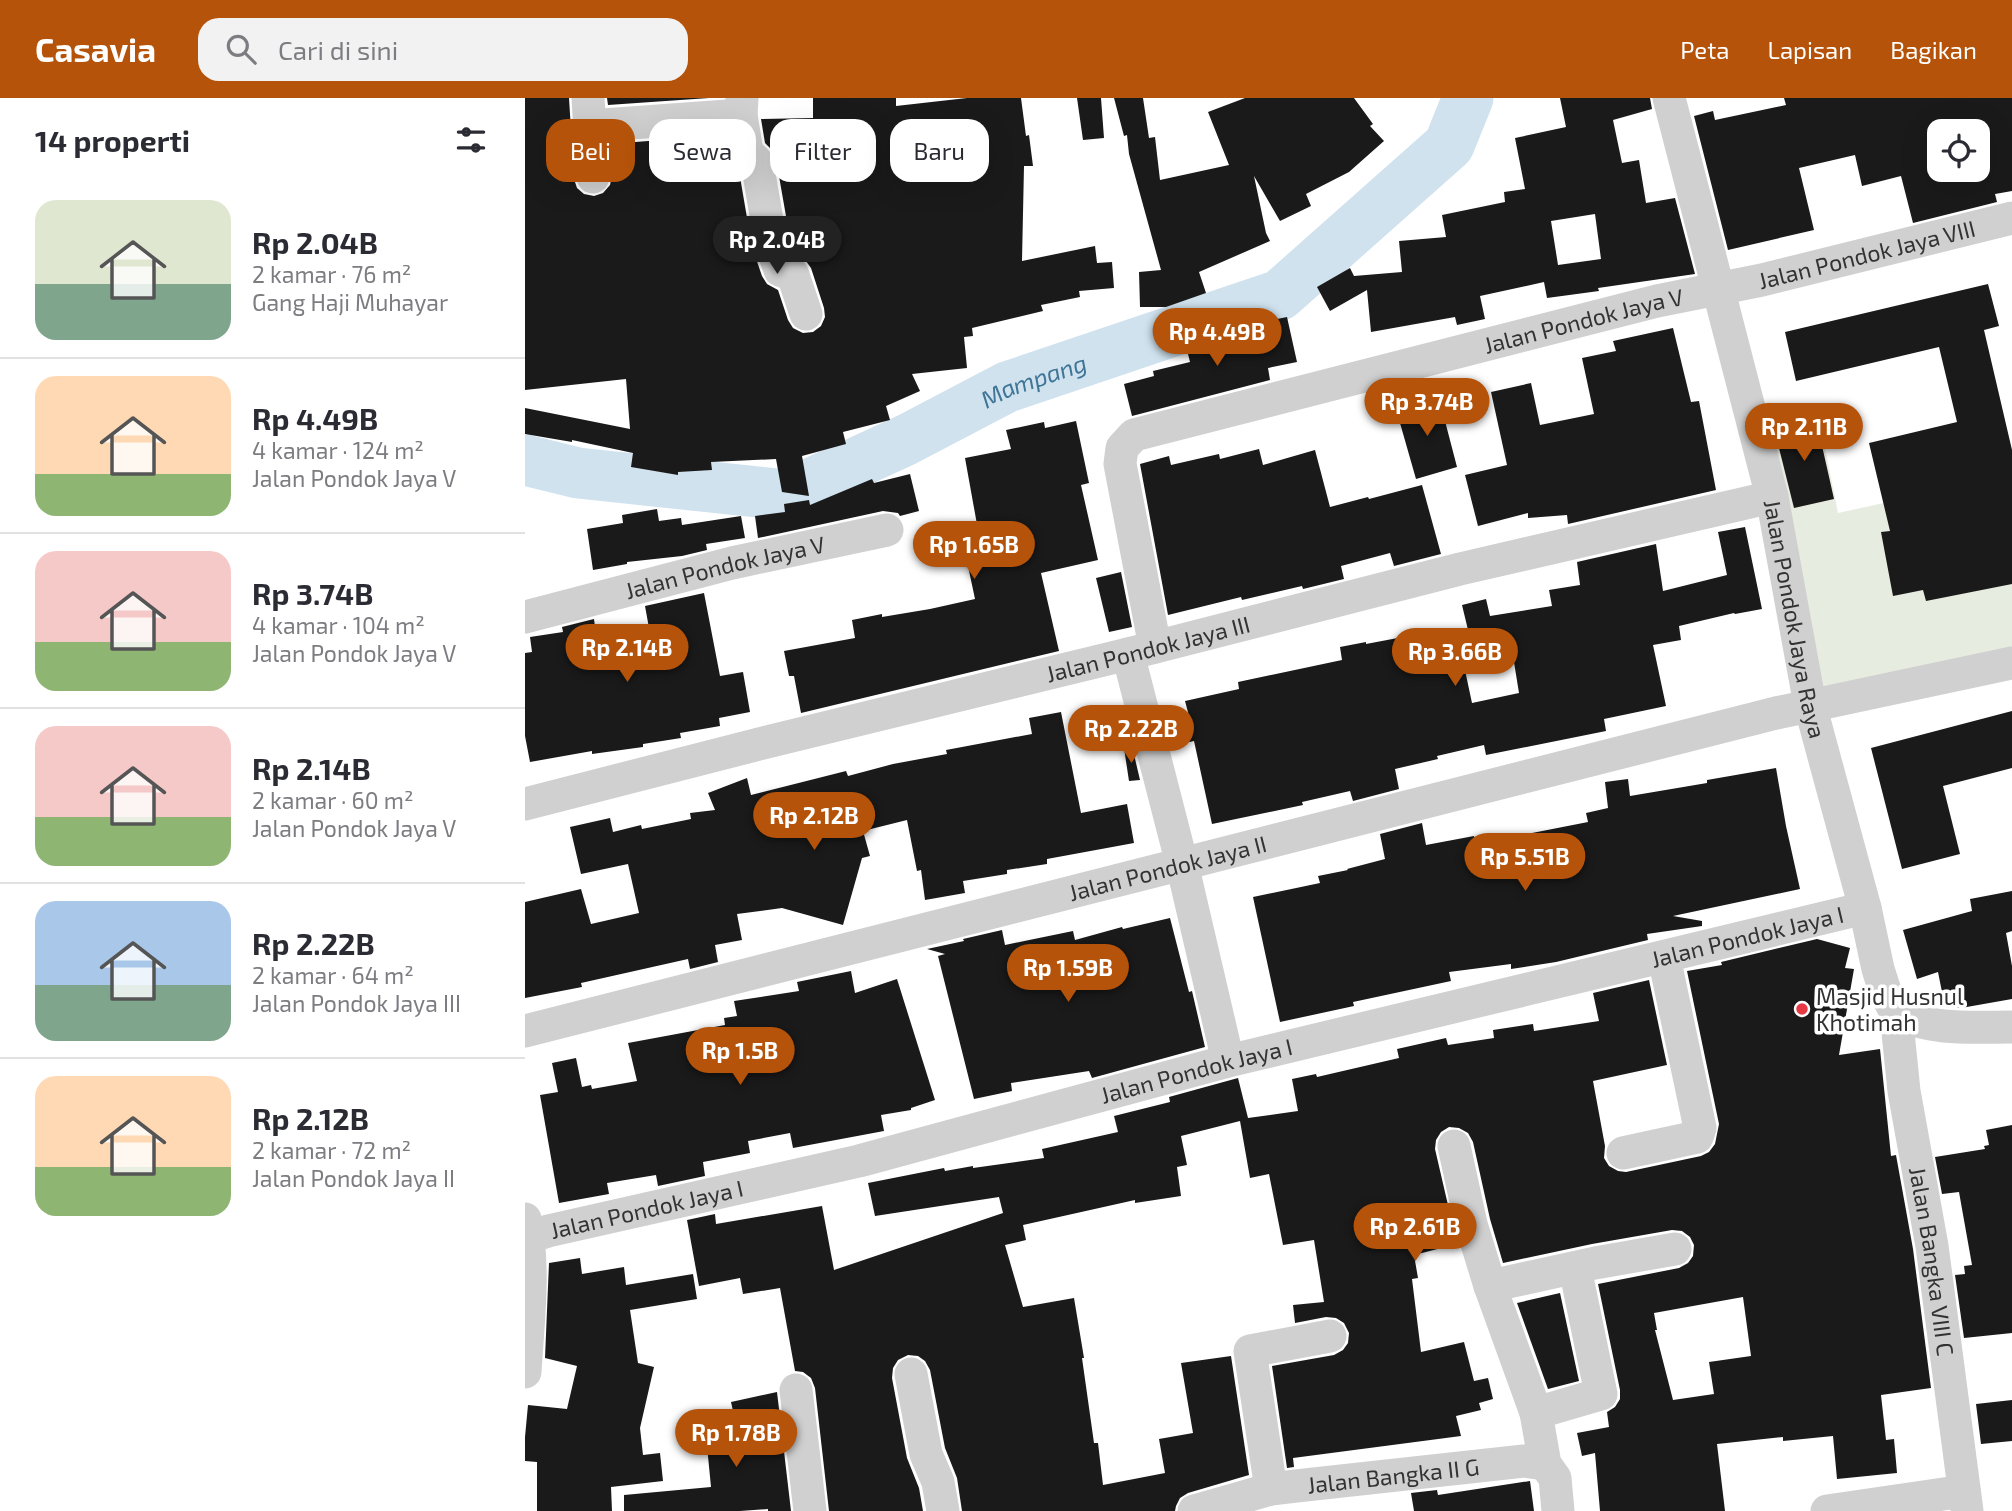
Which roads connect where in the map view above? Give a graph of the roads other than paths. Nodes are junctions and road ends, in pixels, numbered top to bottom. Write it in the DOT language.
graph roads {
  1 [pos="1669,98"];
  2 [pos="742,106"];
  3 [pos="589,112"];
  4 [pos="2012,218"];
  5 [pos="1719,288"];
  6 [pos="806,314"];
  7 [pos="1772,497"];
  8 [pos="887,530"];
  9 [pos="525,617"];
  10 [pos="1141,651"];
  11 [pos="2012,663"];
  12 [pos="1810,705"];
  13 [pos="525,804"];
  14 [pos="1182,864"];
  15 [pos="1865,908"];
  16 [pos="1664,957"];
  17 [pos="1896,1013"];
  18 [pos="2012,1027"];
  19 [pos="525,1031"];
  20 [pos="1228,1061"];
  21 [pos="1454,1146"];
  22 [pos="1623,1153"];
  23 [pos="527,1228"];
  24 [pos="1675,1249"];
  25 [pos="1575,1268"];
  26 [pos="1490,1286"];
  27 [pos="1330,1336"];
  28 [pos="525,1372"];
  29 [pos="911,1374"];
  30 [pos="796,1390"];
  31 [pos="1536,1413"];
  32 [pos="1545,1464"];
  33 [pos="1271,1489"];
  34 [pos="1966,1501"];
  35 [pos="810,1511"];
  36 [pos="943,1511"];
  37 [pos="1195,1511"];
  38 [pos="1558,1511"];
  39 [pos="1827,1511"];
  1 -- 5 [label="street, Jalan Pondok Jaya Raya"];
  2 -- 3 [label="street"];
  2 -- 6 [label="street"];
  4 -- 5 [label="street, Jalan Pondok Jaya VIII"];
  5 -- 7 [label="street, Jalan Pondok Jaya Raya"];
  5 -- 10 [label="street, Jalan Pondok Jaya V"];
  7 -- 10 [label="street, Jalan Pondok Jaya III"];
  7 -- 12 [label="street, Jalan Pondok Jaya Raya"];
  8 -- 9 [label="street, Jalan Pondok Jaya V"];
  10 -- 13 [label="street, Jalan Pondok Jaya III"];
  10 -- 14 [label="street"];
  11 -- 12 [label="street, Jalan Pondok Jaya II"];
  12 -- 14 [label="street, Jalan Pondok Jaya II"];
  12 -- 15 [label="street, Jalan Pondok Jaya Raya"];
  14 -- 19 [label="street, Jalan Pondok Jaya II"];
  14 -- 20 [label="street"];
  15 -- 16 [label="street, Jalan Pondok Jaya I"];
  15 -- 17 [label="street, Jalan Pondok Jaya Raya"];
  16 -- 20 [label="street, Jalan Pondok Jaya I"];
  16 -- 22 [label="street"];
  17 -- 18 [label="street"];
  17 -- 34 [label="street, Jalan Bangka VIII C"];
  20 -- 23 [label="street, Jalan Pondok Jaya I"];
  21 -- 26 [label="street"];
  23 -- 28 [label="street"];
  24 -- 25 [label="street"];
  25 -- 26 [label="street"];
  25 -- 31 [label="street"];
  26 -- 31 [label="street"];
  27 -- 33 [label="street"];
  29 -- 36 [label="street"];
  30 -- 35 [label="street"];
  31 -- 32 [label="street"];
  32 -- 33 [label="street, Jalan Bangka II G"];
  32 -- 38 [label="street"];
  33 -- 37 [label="street, Jalan Bangka II G"];
  34 -- 39 [label="street"];
}
